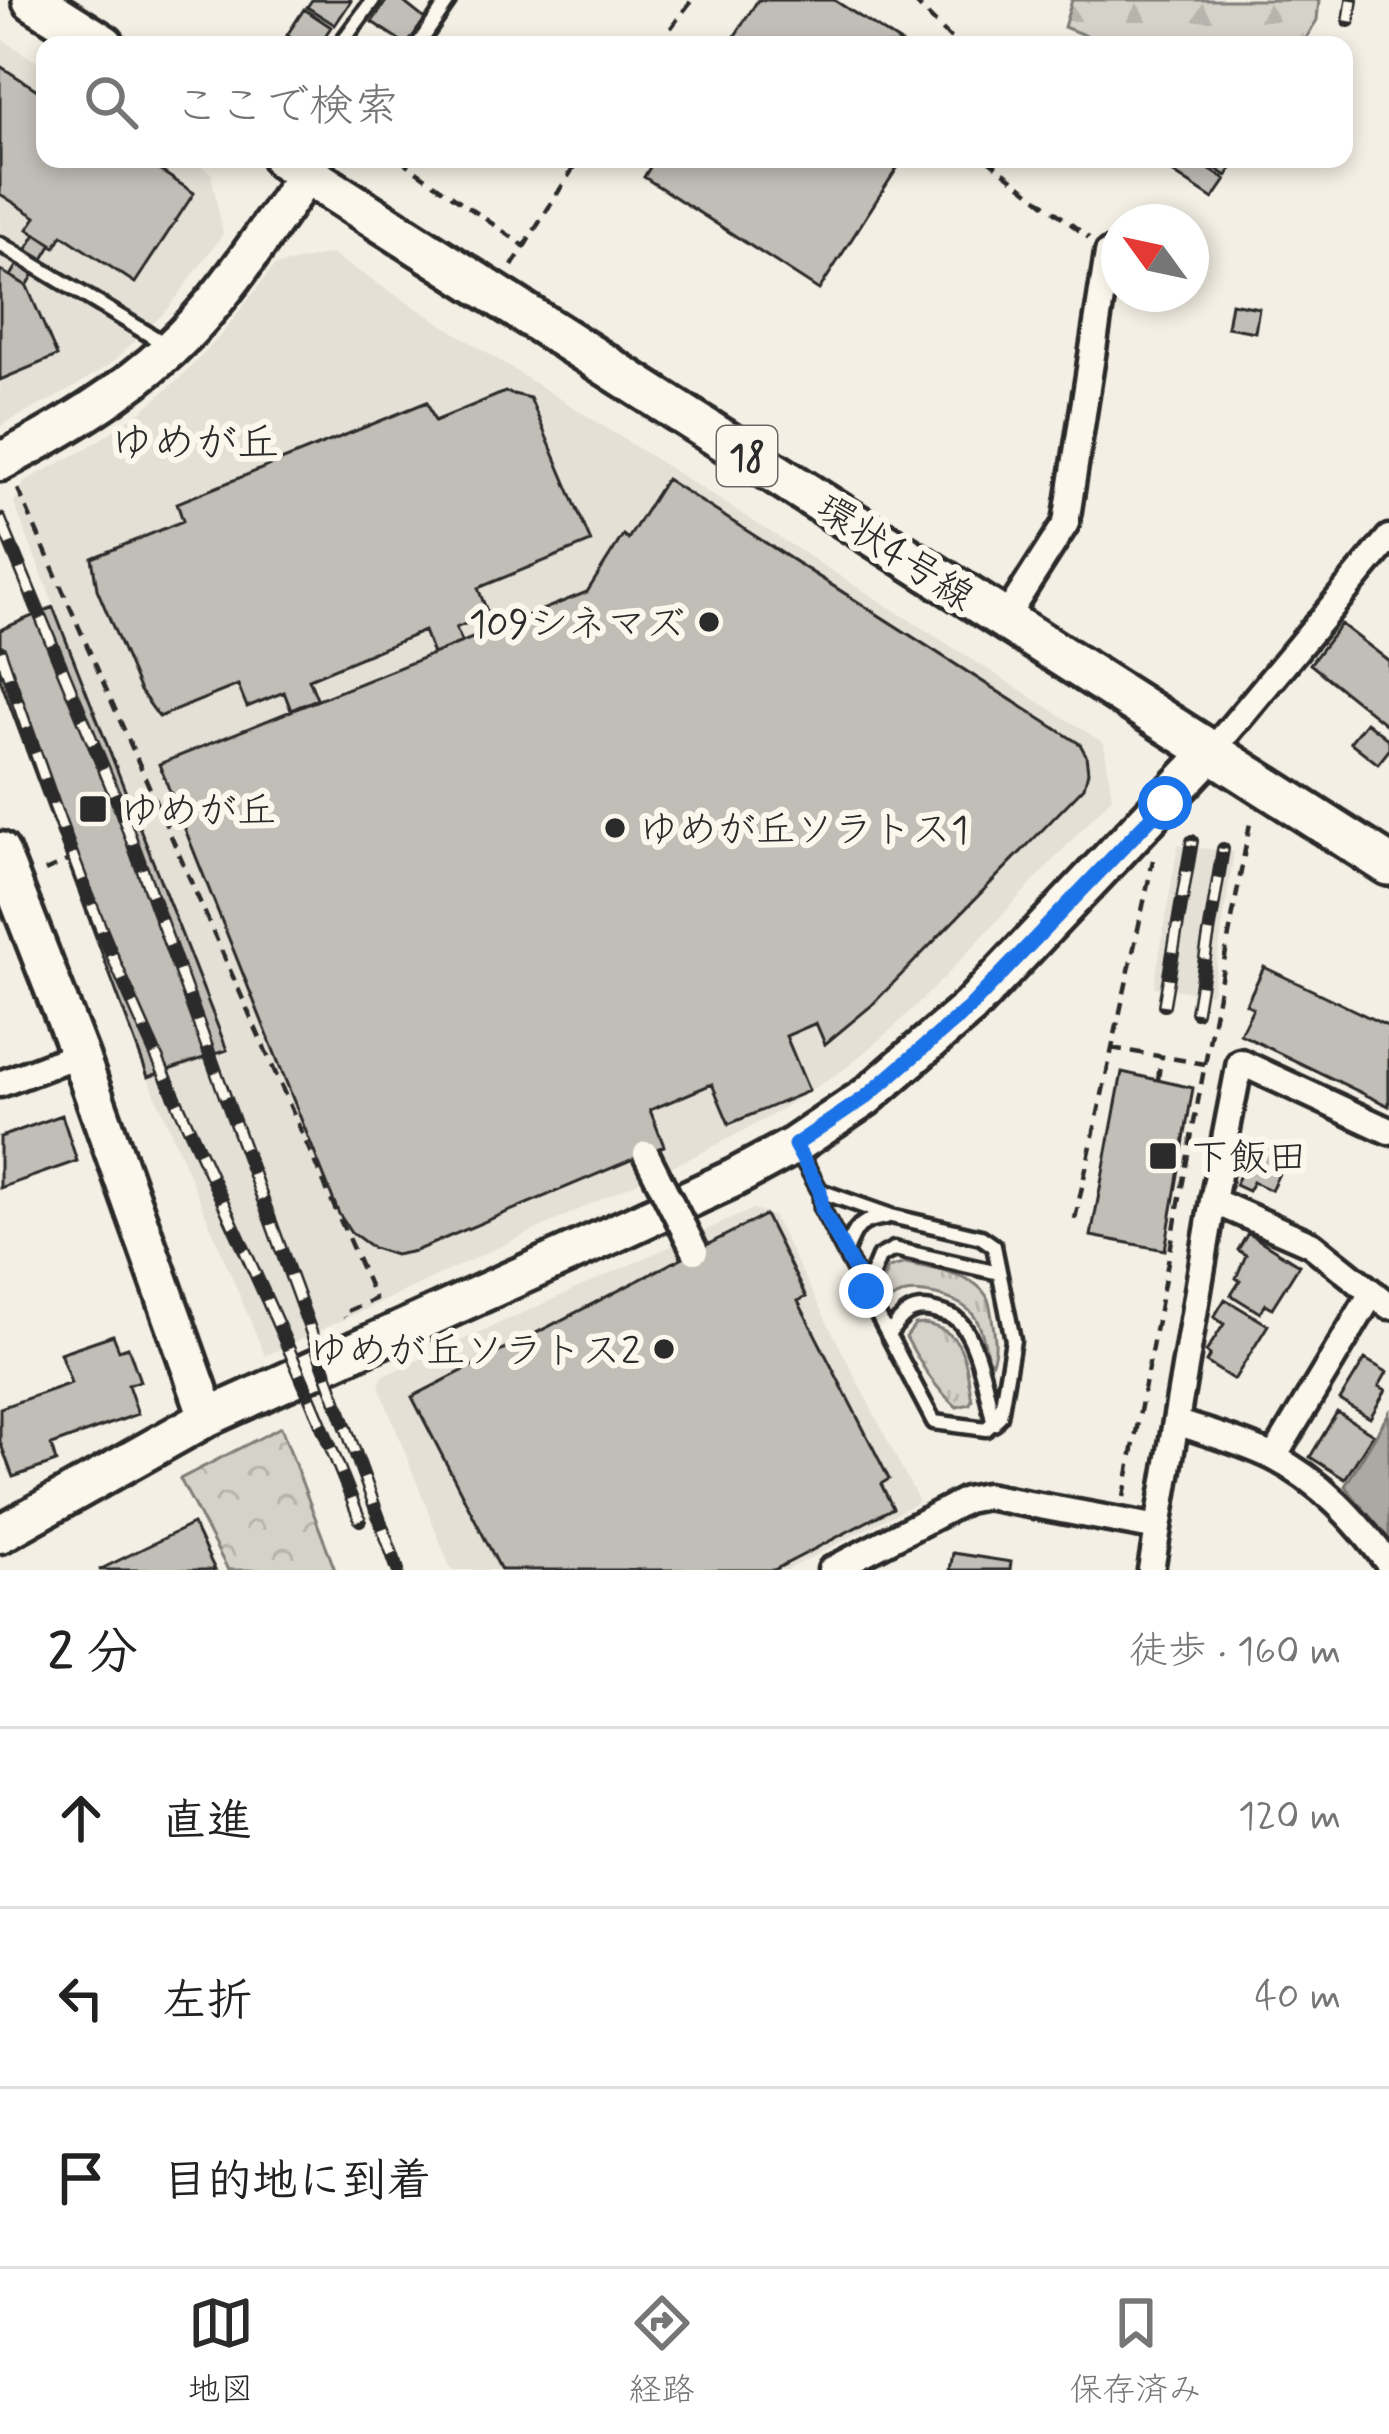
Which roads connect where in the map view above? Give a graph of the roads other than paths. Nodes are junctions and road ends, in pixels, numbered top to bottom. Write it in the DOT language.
graph roads {
  1 [pos="33,0"];
  2 [pos="373,0"];
  3 [pos="449,0"];
  4 [pos="90,36"];
  5 [pos="347,36"];
  6 [pos="424,36"];
  7 [pos="301,168"];
  8 [pos="304,168"];
  9 [pos="0,244"];
  10 [pos="1101,298"];
  11 [pos="171,348"];
  12 [pos="7,471"];
  13 [pos="1389,538"];
  14 [pos="1004,620"];
  15 [pos="1211,752"];
  16 [pos="0,851"];
  17 [pos="1389,865"];
  18 [pos="79,1054"];
  19 [pos="0,1084"];
  20 [pos="1389,1131"];
  21 [pos="795,1145"];
  22 [pos="646,1154"];
  23 [pos="820,1191"];
  24 [pos="1213,1201"];
  25 [pos="891,1216"];
  26 [pos="695,1251"];
  27 [pos="846,1251"];
  28 [pos="999,1273"];
  29 [pos="866,1291"];
  30 [pos="1381,1299"];
  31 [pos="888,1335"];
  32 [pos="208,1417"];
  33 [pos="1176,1422"];
  34 [pos="994,1424"];
  35 [pos="1274,1457"];
  36 [pos="1158,1528"];
  37 [pos="0,1534"];
  38 [pos="1389,1564"];
  39 [pos="831,1570"];
  40 [pos="1151,1570"];
  1 -- 4 [label="main road"];
  2 -- 5 [label="lane"];
  3 -- 6 [label="lane"];
  7 -- 11 [label="street"];
  8 -- 14 [label="main road, 環状4号線 / 18"];
  9 -- 11 [label="lane"];
  10 -- 14 [label="street"];
  11 -- 12 [label="street"];
  13 -- 15 [label="street"];
  14 -- 15 [label="main road, 環状4号線 / 18"];
  15 -- 17 [label="main road, 環状4号線 / 18"];
  15 -- 21 [label="street"];
  16 -- 18 [label="street"];
  18 -- 19 [label="street"];
  18 -- 32 [label="street"];
  20 -- 24 [label="street"];
  21 -- 23 [label="lane"];
  21 -- 32 [label="street"];
  22 -- 26 [label="street, bridge"];
  23 -- 25 [label="lane"];
  23 -- 27 [label="lane"];
  24 -- 30 [label="street"];
  24 -- 33 [label="street"];
  25 -- 27 [label="lane"];
  25 -- 28 [label="lane"];
  27 -- 29 [label="lane"];
  28 -- 29 [label="lane"];
  28 -- 34 [label="lane"];
  29 -- 31 [label="lane"];
  30 -- 35 [label="street"];
  31 -- 34 [label="lane"];
  31 -- 34 [label="lane"];
  32 -- 37 [label="street"];
  33 -- 35 [label="street"];
  33 -- 36 [label="street"];
  35 -- 38 [label="street"];
  36 -- 39 [label="street"];
  36 -- 40 [label="street"];
}
